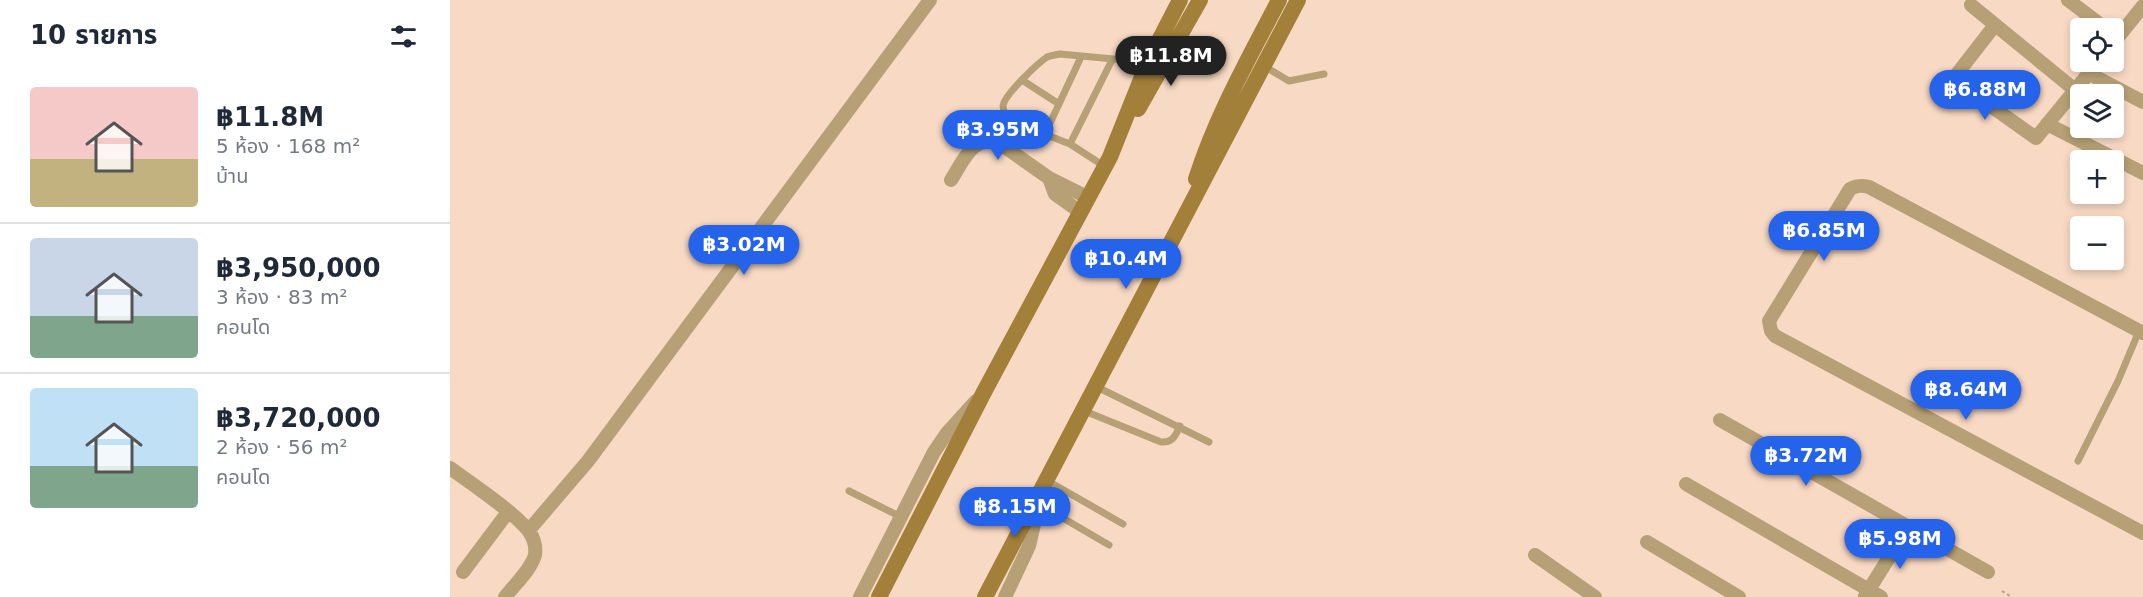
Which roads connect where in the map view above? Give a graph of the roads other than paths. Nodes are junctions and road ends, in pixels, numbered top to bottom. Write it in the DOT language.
graph roads {
  1 [pos="930,0"];
  2 [pos="1180,0"];
  3 [pos="1200,0"];
  4 [pos="1279,0"];
  5 [pos="1298,0"];
  6 [pos="2068,0"];
  7 [pos="1971,5"];
  8 [pos="2143,6"];
  9 [pos="2092,18"];
  10 [pos="1995,25"];
  11 [pos="2124,28"];
  12 [pos="1081,57"];
  13 [pos="1112,60"];
  14 [pos="1148,62"];
  15 [pos="1264,66"];
  16 [pos="2088,73"];
  17 [pos="1324,74"];
  18 [pos="1953,79"];
  19 [pos="1023,80"];
  20 [pos="2080,84"];
  21 [pos="2070,86"];
  22 [pos="1943,92"];
  23 [pos="2070,96"];
  24 [pos="2143,102"];
  25 [pos="1059,104"];
  26 [pos="2047,124"];
  27 [pos="1044,136"];
  28 [pos="1070,144"];
  29 [pos="1107,161"];
  30 [pos="2143,173"];
  31 [pos="951,180"];
  32 [pos="1083,204"];
  33 [pos="1182,220"];
  34 [pos="2141,332"];
  35 [pos="1095,386"];
  36 [pos="984,392"];
  37 [pos="1082,410"];
  38 [pos="1720,420"];
  39 [pos="1180,426"];
  40 [pos="1209,442"];
  41 [pos="2078,461"];
  42 [pos="450,468"];
  43 [pos="1044,482"];
  44 [pos="1686,484"];
  45 [pos="849,491"];
  46 [pos="1039,504"];
  47 [pos="508,512"];
  48 [pos="901,517"];
  49 [pos="1124,524"];
  50 [pos="1908,527"];
  51 [pos="529,530"];
  52 [pos="2143,533"];
  53 [pos="1647,542"];
  54 [pos="1109,545"];
  55 [pos="1535,555"];
  56 [pos="463,572"];
  57 [pos="1988,572"];
  58 [pos="1871,595"];
  59 [pos="505,597"];
  60 [pos="860,597"];
  61 [pos="879,597"];
  62 [pos="985,597"];
  63 [pos="1005,597"];
  64 [pos="1595,597"];
  65 [pos="1739,597"];
  1 -- 51 [label="street"];
  2 -- 14 [label="main road"];
  3 -- 29 [label="main road"];
  4 -- 33 [label="main road"];
  5 -- 15 [label="main road"];
  6 -- 9 [label="street"];
  7 -- 10 [label="street"];
  8 -- 11 [label="street"];
  10 -- 18 [label="street"];
  10 -- 21 [label="street"];
  12 -- 13 [label="lane"];
  12 -- 19 [label="lane"];
  12 -- 25 [label="lane"];
  13 -- 14 [label="lane"];
  13 -- 28 [label="lane"];
  14 -- 29 [label="main road"];
  15 -- 17 [label="lane"];
  15 -- 33 [label="main road"];
  16 -- 20 [label="street"];
  16 -- 24 [label="street"];
  18 -- 22 [label="street"];
  18 -- 26 [label="street"];
  19 -- 25 [label="lane"];
  19 -- 27 [label="lane"];
  23 -- 26 [label="street"];
  25 -- 27 [label="lane"];
  26 -- 30 [label="street"];
  27 -- 28 [label="lane"];
  28 -- 29 [label="lane"];
  29 -- 32 [label="main road"];
  31 -- 32 [label="street"];
  32 -- 36 [label="main road"];
  33 -- 35 [label="main road"];
  34 -- 41 [label="lane"];
  34 -- 52 [label="street"];
  35 -- 37 [label="main road"];
  35 -- 39 [label="lane"];
  36 -- 48 [label="street"];
  36 -- 61 [label="main road"];
  37 -- 39 [label="lane"];
  37 -- 43 [label="main road"];
  38 -- 50 [label="street"];
  39 -- 40 [label="lane"];
  42 -- 47 [label="street"];
  43 -- 46 [label="street"];
  43 -- 49 [label="lane"];
  43 -- 62 [label="main road"];
  44 -- 58 [label="street"];
  45 -- 48 [label="lane"];
  46 -- 54 [label="lane"];
  46 -- 63 [label="street"];
  47 -- 51 [label="street"];
  47 -- 56 [label="street"];
  48 -- 60 [label="street"];
  50 -- 57 [label="street"];
  50 -- 58 [label="street"];
  51 -- 59 [label="street"];
  53 -- 65 [label="street"];
  55 -- 64 [label="street"];
}
